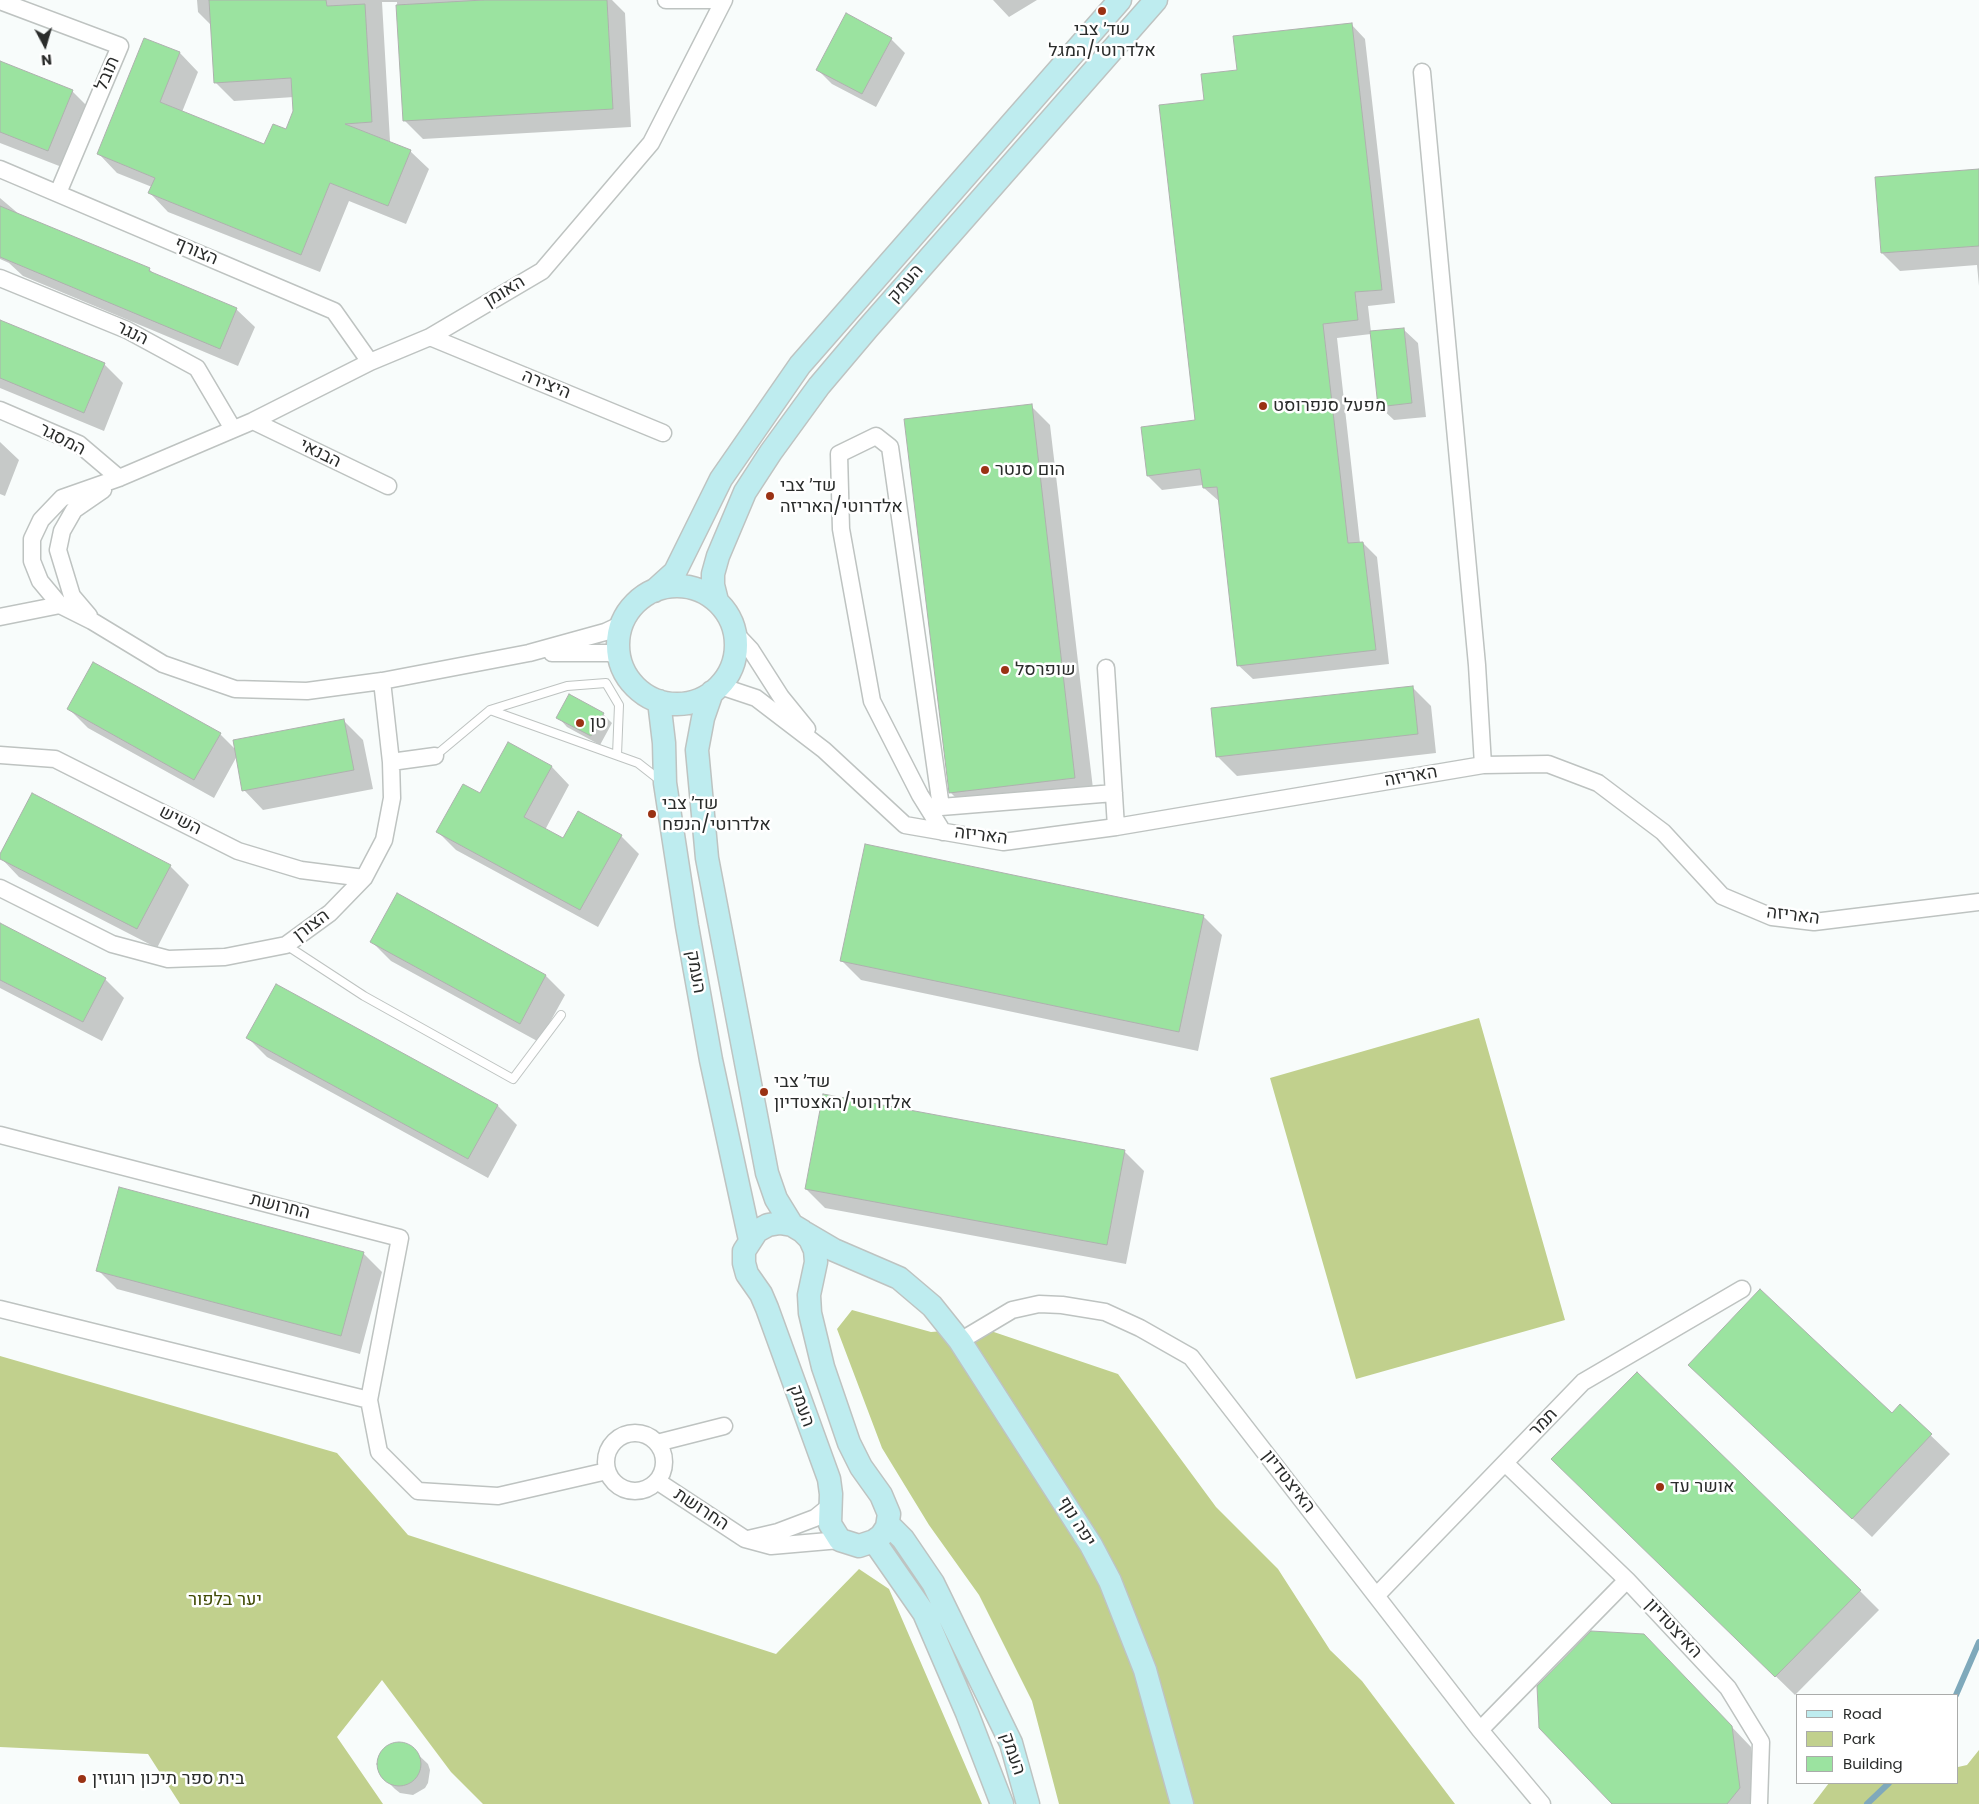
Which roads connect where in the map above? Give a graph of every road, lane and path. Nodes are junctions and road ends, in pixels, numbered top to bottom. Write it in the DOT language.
graph roads {
  1 [pos="666,0"];
  2 [pos="1120,0"];
  3 [pos="1156,0"];
  4 [pos="0,1"];
  5 [pos="1422,72"];
  6 [pos="0,169"];
  7 [pos="58,193"];
  8 [pos="0,278"];
  9 [pos="430,337"];
  10 [pos="370,362"];
  11 [pos="0,410"];
  12 [pos="253,421"];
  13 [pos="232,429"];
  14 [pos="663,433"];
  15 [pos="119,478"];
  16 [pos="388,486"];
  17 [pos="654,591"];
  18 [pos="717,601"];
  19 [pos="60,605"];
  20 [pos="0,617"];
  21 [pos="92,621"];
  22 [pos="622,624"];
  23 [pos="735,633"];
  24 [pos="529,653"];
  25 [pos="619,656"];
  26 [pos="1106,668"];
  27 [pos="382,681"];
  28 [pos="716,689"];
  29 [pos="659,701"];
  30 [pos="490,710"];
  31 [pos="824,750"];
  32 [pos="0,755"];
  33 [pos="617,755"];
  34 [pos="435,756"];
  35 [pos="391,762"];
  36 [pos="1483,765"];
  37 [pos="664,783"];
  38 [pos="1114,793"];
  39 [pos="941,807"];
  40 [pos="1116,827"];
  41 [pos="943,832"];
  42 [pos="364,878"];
  43 [pos="0,888"];
  44 [pos="1979,902"];
  45 [pos="286,945"];
  46 [pos="561,1015"];
  47 [pos="0,1135"];
  48 [pos="797,1228"];
  49 [pos="750,1240"];
  50 [pos="899,1278"];
  51 [pos="812,1279"];
  52 [pos="1742,1289"];
  53 [pos="0,1309"];
  54 [pos="960,1340"];
  55 [pos="369,1400"];
  56 [pos="724,1426"];
  57 [pos="657,1443"];
  58 [pos="1505,1463"];
  59 [pos="607,1470"];
  60 [pos="657,1481"];
  61 [pos="831,1505"];
  62 [pos="888,1524"];
  63 [pos="745,1539"];
  64 [pos="840,1540"];
  65 [pos="874,1541"];
  66 [pos="1627,1580"];
  67 [pos="1376,1596"];
  68 [pos="1480,1730"];
  69 [pos="1002,1804"];
  70 [pos="1028,1804"];
  71 [pos="1182,1804"];
  72 [pos="1542,1804"];
  73 [pos="1759,1804"];
  1 -- 9 [label="street, האומן"];
  2 -- 17 [label="main road, העמק"];
  3 -- 18 [label="main road, העמק"];
  4 -- 7 [label="street, תובל"];
  5 -- 36 [label="street"];
  6 -- 7 [label="street, הצורף"];
  7 -- 10 [label="street, הצורף"];
  8 -- 13 [label="street, הנגר"];
  9 -- 10 [label="street, האומן"];
  9 -- 14 [label="street, היצירה"];
  10 -- 12 [label="street, האומן"];
  11 -- 15 [label="street, המסגר"];
  12 -- 13 [label="street, האומן"];
  12 -- 16 [label="street, הבנאי"];
  13 -- 15 [label="street, האומן"];
  15 -- 19 [label="street"];
  15 -- 21 [label="street"];
  17 -- 18 [label="main road"];
  17 -- 22 [label="main road"];
  18 -- 23 [label="main road"];
  19 -- 20 [label="street"];
  19 -- 21 [label="street"];
  21 -- 27 [label="street"];
  22 -- 24 [label="street"];
  22 -- 25 [label="main road"];
  23 -- 28 [label="main road"];
  23 -- 31 [label="street, האריזה"];
  24 -- 25 [label="street"];
  24 -- 27 [label="street"];
  25 -- 29 [label="main road"];
  26 -- 38 [label="street"];
  27 -- 35 [label="street, הצורן"];
  28 -- 29 [label="main road"];
  28 -- 31 [label="street, האריזה"];
  28 -- 48 [label="main road, העמק"];
  29 -- 37 [label="main road, העמק"];
  30 -- 33 [label="lane"];
  30 -- 33 [label="lane"];
  30 -- 34 [label="lane"];
  31 -- 41 [label="street, האריזה"];
  32 -- 42 [label="street, השיש"];
  33 -- 37 [label="lane"];
  34 -- 35 [label="street"];
  35 -- 42 [label="street, הצורן"];
  36 -- 40 [label="street, האריזה"];
  36 -- 44 [label="street, האריזה"];
  37 -- 49 [label="main road, העמק"];
  38 -- 39 [label="street"];
  38 -- 40 [label="street"];
  39 -- 41 [label="street"];
  39 -- 41 [label="street"];
  40 -- 41 [label="street, האריזה"];
  42 -- 45 [label="street, הצורן"];
  43 -- 45 [label="street, הצורן"];
  45 -- 46 [label="lane"];
  47 -- 55 [label="street, החרושת"];
  48 -- 49 [label="main road"];
  48 -- 50 [label="main road, יפה נוף"];
  48 -- 51 [label="main road, העמק"];
  49 -- 61 [label="main road, העמק"];
  50 -- 51 [label="main road, יפה נוף"];
  50 -- 54 [label="main road, יפה נוף"];
  51 -- 62 [label="main road, העמק"];
  52 -- 58 [label="street, תמר"];
  53 -- 55 [label="street"];
  54 -- 67 [label="street, האיצטדיון"];
  54 -- 71 [label="main road, יפה נוף"];
  55 -- 59 [label="street, החרושת"];
  56 -- 57 [label="street"];
  57 -- 59 [label="street"];
  57 -- 60 [label="street"];
  58 -- 66 [label="street, האיצטדיון"];
  58 -- 67 [label="street, תמר"];
  59 -- 60 [label="street"];
  60 -- 63 [label="street, החרושת"];
  61 -- 63 [label="street"];
  61 -- 64 [label="main road, העמק"];
  62 -- 65 [label="main road"];
  62 -- 70 [label="main road, העמק"];
  63 -- 64 [label="street, החרושת"];
  64 -- 65 [label="main road"];
  65 -- 69 [label="main road, העמק"];
  66 -- 68 [label="street"];
  66 -- 73 [label="street, האיצטדיון"];
  67 -- 68 [label="street, האיצטדיון"];
  68 -- 72 [label="street, האיצטדיון"];
}
